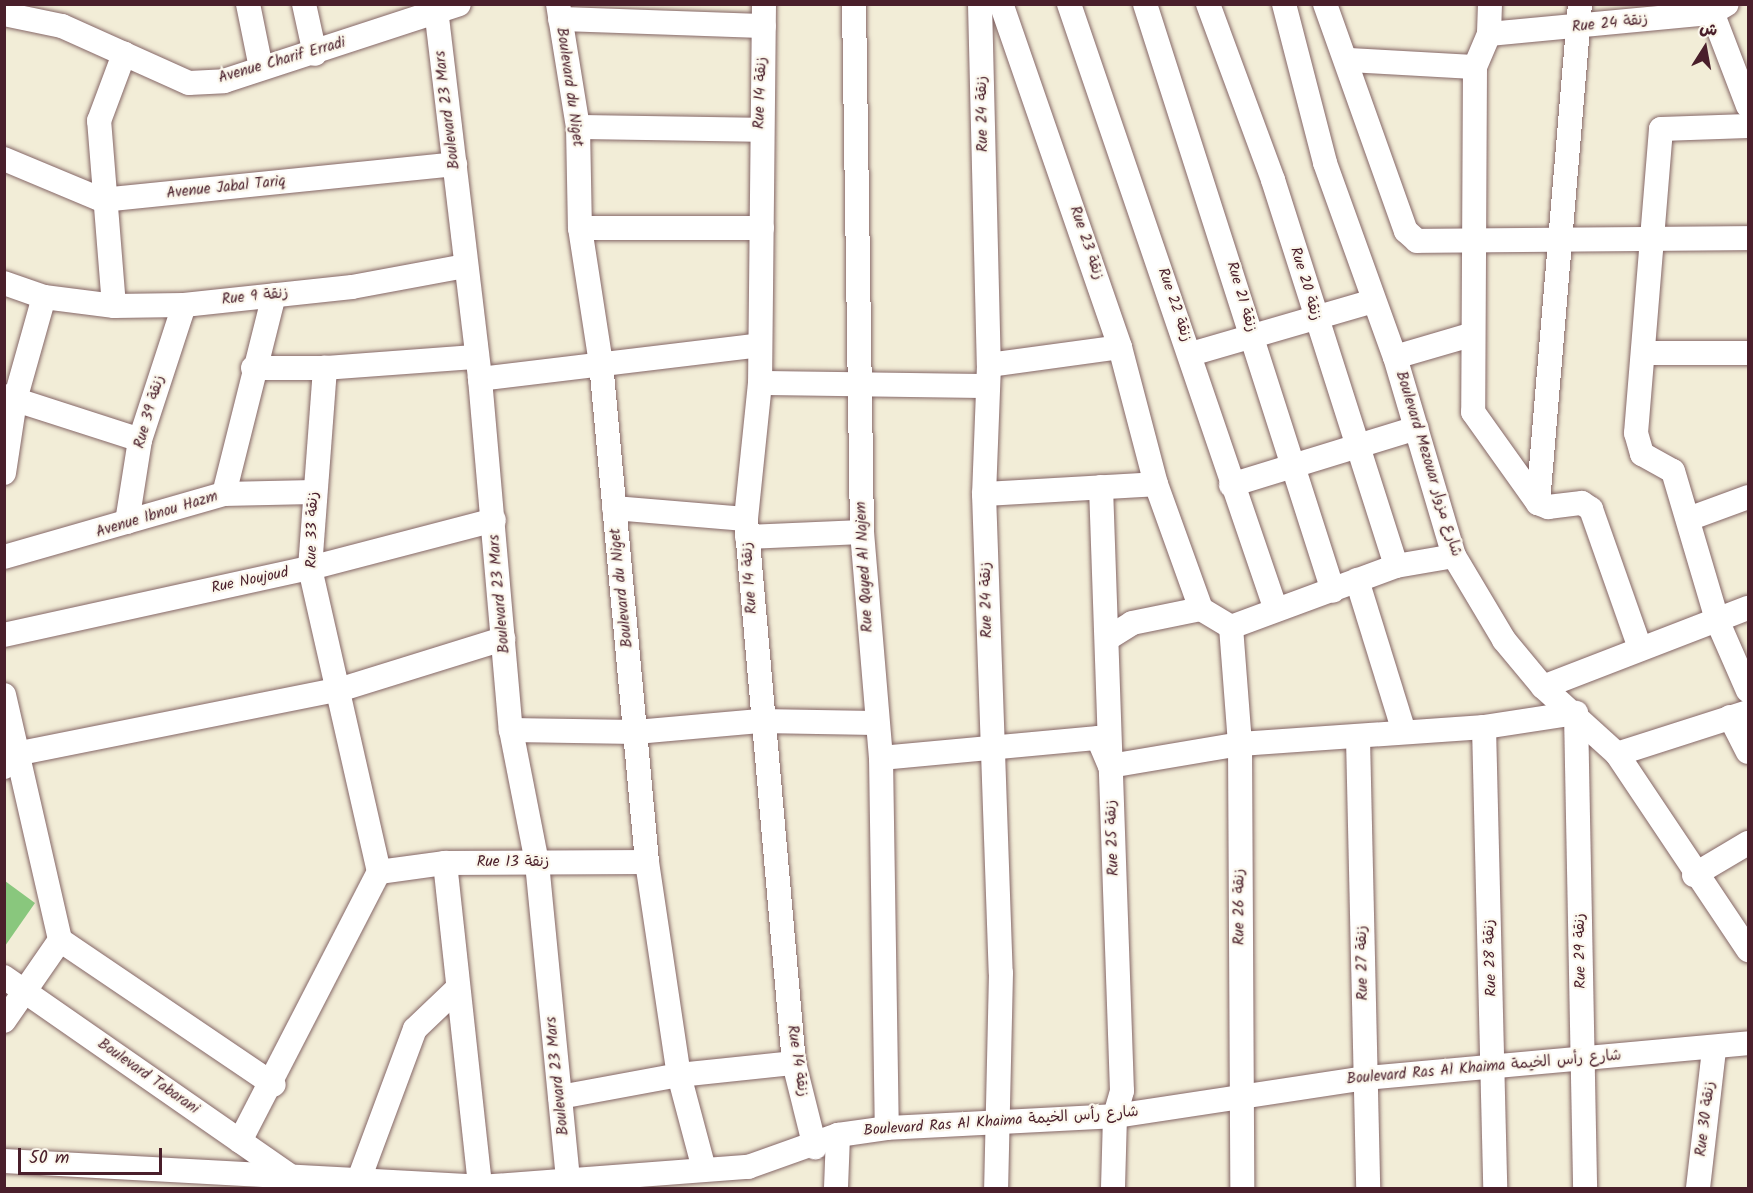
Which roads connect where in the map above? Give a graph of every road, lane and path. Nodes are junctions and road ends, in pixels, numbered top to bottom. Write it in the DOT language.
graph roads {
  1 [pos="248,4"];
  2 [pos="304,4"];
  3 [pos="854,4"];
  4 [pos="1069,4"];
  5 [pos="1145,4"];
  6 [pos="1208,4"];
  7 [pos="1284,4"];
  8 [pos="1325,4"];
  9 [pos="1490,4"];
  10 [pos="992,6"];
  11 [pos="448,7"];
  12 [pos="1716,7"];
  13 [pos="559,12"];
  14 [pos="4,14"];
  15 [pos="64,15"];
  16 [pos="764,15"];
  17 [pos="1579,16"];
  18 [pos="1489,34"];
  19 [pos="124,54"];
  20 [pos="315,54"];
  21 [pos="1348,60"];
  22 [pos="1475,67"];
  23 [pos="261,68"];
  24 [pos="1749,106"];
  25 [pos="1749,126"];
  26 [pos="578,127"];
  27 [pos="760,130"];
  28 [pos="4,159"];
  29 [pos="455,164"];
  30 [pos="102,200"];
  31 [pos="580,228"];
  32 [pos="762,228"];
  33 [pos="1749,238"];
  34 [pos="1563,240"];
  35 [pos="1653,241"];
  36 [pos="1475,242"];
  37 [pos="465,266"];
  38 [pos="4,283"];
  39 [pos="274,295"];
  40 [pos="44,297"];
  41 [pos="1373,301"];
  42 [pos="184,305"];
  43 [pos="114,306"];
  44 [pos="1315,316"];
  45 [pos="1470,335"];
  46 [pos="1253,337"];
  47 [pos="759,345"];
  48 [pos="1120,346"];
  49 [pos="1647,353"];
  50 [pos="1749,353"];
  51 [pos="1191,354"];
  52 [pos="1395,357"];
  53 [pos="601,363"];
  54 [pos="253,368"];
  55 [pos="325,368"];
  56 [pos="478,368"];
  57 [pos="989,375"];
  58 [pos="860,381"];
  59 [pos="760,383"];
  60 [pos="10,398"];
  61 [pos="1416,428"];
  62 [pos="140,440"];
  63 [pos="1357,448"];
  64 [pos="1296,467"];
  65 [pos="4,473"];
  66 [pos="1156,484"];
  67 [pos="1231,485"];
  68 [pos="1101,487"];
  69 [pos="312,492"];
  70 [pos="224,494"];
  71 [pos="984,494"];
  72 [pos="1749,497"];
  73 [pos="1538,503"];
  74 [pos="614,508"];
  75 [pos="1691,518"];
  76 [pos="494,520"];
  77 [pos="127,522"];
  78 [pos="747,528"];
  79 [pos="862,532"];
  80 [pos="1454,556"];
  81 [pos="4,557"];
  82 [pos="1395,566"];
  83 [pos="310,568"];
  84 [pos="1357,580"];
  85 [pos="1333,591"];
  86 [pos="1275,607"];
  87 [pos="1749,608"];
  88 [pos="1201,609"];
  89 [pos="1717,620"];
  90 [pos="1231,627"];
  91 [pos="4,635"];
  92 [pos="1110,637"];
  93 [pos="503,639"];
  94 [pos="1640,648"];
  95 [pos="1543,687"];
  96 [pos="342,689"];
  97 [pos="1749,691"];
  98 [pos="4,694"];
  99 [pos="1576,713"];
  100 [pos="1739,715"];
  101 [pos="760,721"];
  102 [pos="875,723"];
  103 [pos="1484,727"];
  104 [pos="1403,729"];
  105 [pos="511,730"];
  106 [pos="636,732"];
  107 [pos="1358,738"];
  108 [pos="1240,744"];
  109 [pos="994,747"];
  110 [pos="1749,752"];
  111 [pos="1617,754"];
  112 [pos="881,758"];
  113 [pos="10,761"];
  114 [pos="1110,766"];
  115 [pos="1749,843"];
  116 [pos="647,862"];
  117 [pos="445,863"];
  118 [pos="537,863"];
  119 [pos="379,872"];
  120 [pos="1694,875"];
  121 [pos="60,940"];
  122 [pos="1749,950"];
  123 [pos="4,977"];
  124 [pos="458,988"];
  125 [pos="25,991"];
  126 [pos="4,1021"];
  127 [pos="1749,1043"];
  128 [pos="1714,1050"];
  129 [pos="1583,1058"];
  130 [pos="794,1063"];
  131 [pos="1494,1066"];
  132 [pos="679,1075"];
  133 [pos="1366,1078"];
  134 [pos="274,1084"];
  135 [pos="560,1096"];
  136 [pos="1240,1098"];
  137 [pos="1115,1116"];
  138 [pos="1001,1123"];
  139 [pos="887,1128"];
  140 [pos="838,1136"];
  141 [pos="240,1142"];
  142 [pos="814,1147"];
  143 [pos="4,1161"];
  144 [pos="704,1169"];
  145 [pos="292,1177"];
  146 [pos="568,1177"];
  147 [pos="747,1178"];
  148 [pos="358,1182"];
  149 [pos="480,1187"];
  150 [pos="438,1188"];
  151 [pos="836,1188"];
  152 [pos="996,1188"];
  153 [pos="1113,1188"];
  154 [pos="1242,1188"];
  155 [pos="1368,1188"];
  156 [pos="1495,1188"];
  157 [pos="1585,1188"];
  158 [pos="1698,1188"];
  1 -- 23 [label="street"];
  2 -- 20 [label="street"];
  3 -- 58 [label="street, Rue Qayed Al Najem"];
  4 -- 51 [label="street, Rue 22 زنقة"];
  5 -- 46 [label="street, Rue 21 زنقة"];
  6 -- 44 [label="street, Rue 20 زنقة"];
  7 -- 41 [label="street, Boulevard Mezouar شارع مزوار"];
  8 -- 21 [label="street"];
  9 -- 18 [label="street"];
  10 -- 48 [label="street, Rue 23 زنقة"];
  10 -- 57 [label="street, Rue 24 زنقة"];
  11 -- 20 [label="street, Avenue Charif Erradi"];
  11 -- 29 [label="street, Boulevard 23 Mars"];
  12 -- 17 [label="street, Rue 24 زنقة"];
  12 -- 24 [label="street"];
  13 -- 16 [label="street"];
  13 -- 26 [label="street, Boulevard du Niget"];
  14 -- 15 [label="street, Avenue Charif Erradi"];
  15 -- 19 [label="street, Avenue Charif Erradi"];
  16 -- 27 [label="street, Rue 14 زنقة"];
  17 -- 18 [label="street, Rue 24 زنقة"];
  17 -- 34 [label="street"];
  18 -- 22 [label="street"];
  19 -- 23 [label="street, Avenue Charif Erradi"];
  19 -- 30 [label="street"];
  20 -- 23 [label="street, Avenue Charif Erradi"];
  21 -- 22 [label="street"];
  21 -- 36 [label="street"];
  22 -- 36 [label="street"];
  25 -- 35 [label="street"];
  26 -- 27 [label="street"];
  26 -- 31 [label="street, Boulevard du Niget"];
  27 -- 32 [label="street, Rue 14 زنقة"];
  28 -- 30 [label="street, Avenue Jabal Tariq"];
  29 -- 30 [label="street, Avenue Jabal Tariq"];
  29 -- 37 [label="street, Boulevard 23 Mars"];
  30 -- 43 [label="street"];
  31 -- 32 [label="street"];
  31 -- 53 [label="street, Boulevard du Niget"];
  32 -- 47 [label="street, Rue 14 زنقة"];
  33 -- 35 [label="street"];
  34 -- 35 [label="street"];
  34 -- 36 [label="street"];
  34 -- 73 [label="street"];
  35 -- 49 [label="street"];
  36 -- 45 [label="street"];
  37 -- 39 [label="street, Rue 9 زنقة"];
  37 -- 56 [label="street, Boulevard 23 Mars"];
  38 -- 40 [label="street, Rue 9 زنقة"];
  39 -- 42 [label="street, Rue 9 زنقة"];
  39 -- 54 [label="street"];
  40 -- 43 [label="street, Rue 9 زنقة"];
  40 -- 60 [label="street"];
  41 -- 44 [label="street"];
  41 -- 52 [label="street, Boulevard Mezouar شارع مزوار"];
  42 -- 43 [label="street, Rue 9 زنقة"];
  42 -- 62 [label="street, Rue 39 زنقة"];
  44 -- 46 [label="street"];
  44 -- 63 [label="street, Rue 20 زنقة"];
  45 -- 52 [label="street"];
  45 -- 73 [label="street"];
  46 -- 51 [label="street"];
  46 -- 64 [label="street, Rue 21 زنقة"];
  47 -- 53 [label="street"];
  47 -- 59 [label="street, Rue 14 زنقة"];
  48 -- 57 [label="street"];
  48 -- 66 [label="street, Rue 23 زنقة"];
  49 -- 50 [label="street"];
  49 -- 75 [label="street"];
  51 -- 67 [label="street, Rue 22 زنقة"];
  52 -- 61 [label="street, Boulevard Mezouar شارع مزوار"];
  53 -- 56 [label="street"];
  53 -- 74 [label="street, Boulevard du Niget"];
  54 -- 55 [label="street"];
  54 -- 70 [label="street"];
  55 -- 56 [label="street"];
  55 -- 69 [label="street, Rue 33 زنقة"];
  56 -- 76 [label="street, Boulevard 23 Mars"];
  57 -- 58 [label="street"];
  57 -- 71 [label="street, Rue 24 زنقة"];
  58 -- 59 [label="street"];
  58 -- 79 [label="street, Rue Qayed Al Najem"];
  59 -- 78 [label="street, Rue 14 زنقة"];
  60 -- 62 [label="street"];
  60 -- 65 [label="street"];
  61 -- 63 [label="street"];
  61 -- 80 [label="street, Boulevard Mezouar شارع مزوار"];
  62 -- 77 [label="street, Rue 39 زنقة"];
  63 -- 64 [label="street"];
  63 -- 82 [label="street, Rue 20 زنقة"];
  64 -- 67 [label="street"];
  64 -- 85 [label="street, Rue 21 زنقة"];
  66 -- 68 [label="street"];
  66 -- 88 [label="street, Rue 23 زنقة"];
  67 -- 86 [label="street, Rue 22 زنقة"];
  68 -- 71 [label="street"];
  68 -- 92 [label="street, Rue 25 زنقة"];
  69 -- 70 [label="street, Avenue Ibnou Hazm"];
  69 -- 83 [label="street, Rue 33 زنقة"];
  70 -- 77 [label="street, Avenue Ibnou Hazm"];
  71 -- 109 [label="street, Rue 24 زنقة"];
  72 -- 75 [label="street"];
  73 -- 94 [label="street"];
  74 -- 78 [label="street"];
  74 -- 106 [label="street, Boulevard du Niget"];
  75 -- 89 [label="street"];
  76 -- 83 [label="street, Rue Noujoud"];
  76 -- 93 [label="street, Boulevard 23 Mars"];
  77 -- 81 [label="street, Avenue Ibnou Hazm"];
  78 -- 79 [label="street"];
  78 -- 101 [label="street, Rue 14 زنقة"];
  79 -- 102 [label="street, Rue Qayed Al Najem"];
  80 -- 82 [label="street"];
  80 -- 95 [label="street, Boulevard Mezouar شارع مزوار"];
  82 -- 84 [label="street"];
  83 -- 91 [label="street, Rue Noujoud"];
  83 -- 96 [label="street, Rue 33 زنقة"];
  84 -- 85 [label="street"];
  84 -- 104 [label="street"];
  85 -- 86 [label="street"];
  86 -- 90 [label="street"];
  87 -- 89 [label="street"];
  88 -- 90 [label="street"];
  88 -- 92 [label="street"];
  89 -- 94 [label="street"];
  89 -- 97 [label="street"];
  90 -- 108 [label="street, Rue 26 زنقة"];
  92 -- 114 [label="street, Rue 25 زنقة"];
  93 -- 96 [label="street"];
  93 -- 105 [label="street, Boulevard 23 Mars"];
  94 -- 95 [label="street"];
  95 -- 99 [label="street, Boulevard Mezouar شارع مزوار"];
  96 -- 113 [label="street"];
  96 -- 119 [label="street, Rue 33 زنقة"];
  98 -- 113 [label="street"];
  99 -- 103 [label="street"];
  99 -- 111 [label="street, Boulevard Mezouar شارع مزوار"];
  99 -- 129 [label="street, Rue 29 زنقة"];
  100 -- 110 [label="street"];
  100 -- 111 [label="street"];
  101 -- 102 [label="street"];
  101 -- 106 [label="street"];
  101 -- 130 [label="street, Rue 14 زنقة"];
  102 -- 112 [label="street, Rue Qayed Al Najem"];
  103 -- 104 [label="street"];
  103 -- 131 [label="street, Rue 28 زنقة"];
  104 -- 107 [label="street"];
  105 -- 106 [label="street"];
  105 -- 118 [label="street, Boulevard 23 Mars"];
  106 -- 116 [label="street, Boulevard du Niget"];
  107 -- 108 [label="street"];
  107 -- 133 [label="street, Rue 27 زنقة"];
  108 -- 114 [label="street"];
  108 -- 136 [label="street, Rue 26 زنقة"];
  109 -- 112 [label="street"];
  109 -- 114 [label="street"];
  109 -- 138 [label="street, Rue 24 زنقة"];
  111 -- 120 [label="street, Boulevard Mezouar شارع مزوار"];
  112 -- 139 [label="street, Rue Qayed Al Najem"];
  113 -- 121 [label="street"];
  114 -- 137 [label="street, Rue 25 زنقة"];
  115 -- 120 [label="street"];
  116 -- 118 [label="street, Rue 13 زنقة"];
  116 -- 132 [label="street, Boulevard du Niget"];
  117 -- 118 [label="street, Rue 13 زنقة"];
  117 -- 119 [label="street, Rue 13 زنقة"];
  117 -- 124 [label="street"];
  118 -- 135 [label="street, Boulevard 23 Mars"];
  119 -- 134 [label="street"];
  120 -- 122 [label="street, Boulevard Mezouar شارع مزوار"];
  121 -- 125 [label="street"];
  121 -- 134 [label="street"];
  123 -- 125 [label="street, Boulevard Tabarani"];
  124 -- 148 [label="street"];
  124 -- 149 [label="street"];
  125 -- 126 [label="street"];
  125 -- 141 [label="street, Boulevard Tabarani"];
  127 -- 128 [label="street, Boulevard Ras Al Khaima شارع رأس الخيمة"];
  128 -- 129 [label="street, Boulevard Ras Al Khaima شارع رأس الخيمة"];
  128 -- 158 [label="street, Rue 30 زنقة"];
  129 -- 131 [label="street, Boulevard Ras Al Khaima شارع رأس الخيمة"];
  129 -- 157 [label="street, Rue 29 زنقة"];
  130 -- 132 [label="street"];
  130 -- 142 [label="street, Rue 14 زنقة"];
  131 -- 133 [label="street, Boulevard Ras Al Khaima شارع رأس الخيمة"];
  131 -- 156 [label="street, Rue 28 زنقة"];
  132 -- 135 [label="street"];
  132 -- 144 [label="street, Boulevard du Niget"];
  133 -- 136 [label="street, Boulevard Ras Al Khaima شارع رأس الخيمة"];
  133 -- 155 [label="street, Rue 27 زنقة"];
  134 -- 141 [label="street"];
  135 -- 146 [label="street, Boulevard 23 Mars"];
  136 -- 137 [label="street, Boulevard Ras Al Khaima شارع رأس الخيمة"];
  136 -- 154 [label="street, Rue 26 زنقة"];
  137 -- 138 [label="street, Boulevard Ras Al Khaima شارع رأس الخيمة"];
  137 -- 153 [label="street, Rue 25 زنقة"];
  138 -- 139 [label="street, Boulevard Ras Al Khaima شارع رأس الخيمة"];
  138 -- 152 [label="street, Rue 24 زنقة"];
  139 -- 140 [label="street, Boulevard Ras Al Khaima شارع رأس الخيمة"];
  140 -- 142 [label="street, Boulevard Ras Al Khaima شارع رأس الخيمة"];
  140 -- 151 [label="street"];
  141 -- 145 [label="street, Boulevard Tabarani"];
  142 -- 147 [label="street, Boulevard Ras Al Khaima شارع رأس الخيمة"];
  143 -- 145 [label="street, Boulevard Ras Al Khaima شارع رأس الخيمة"];
  144 -- 146 [label="street, Boulevard Ras Al Khaima شارع رأس الخيمة"];
  144 -- 147 [label="street, Boulevard Ras Al Khaima شارع رأس الخيمة"];
  145 -- 148 [label="street, Boulevard Ras Al Khaima شارع رأس الخيمة"];
  146 -- 149 [label="street, Boulevard Ras Al Khaima شارع رأس الخيمة"];
  148 -- 150 [label="street, Boulevard Ras Al Khaima شارع رأس الخيمة"];
  149 -- 150 [label="street, Boulevard Ras Al Khaima شارع رأس الخيمة"];
}
